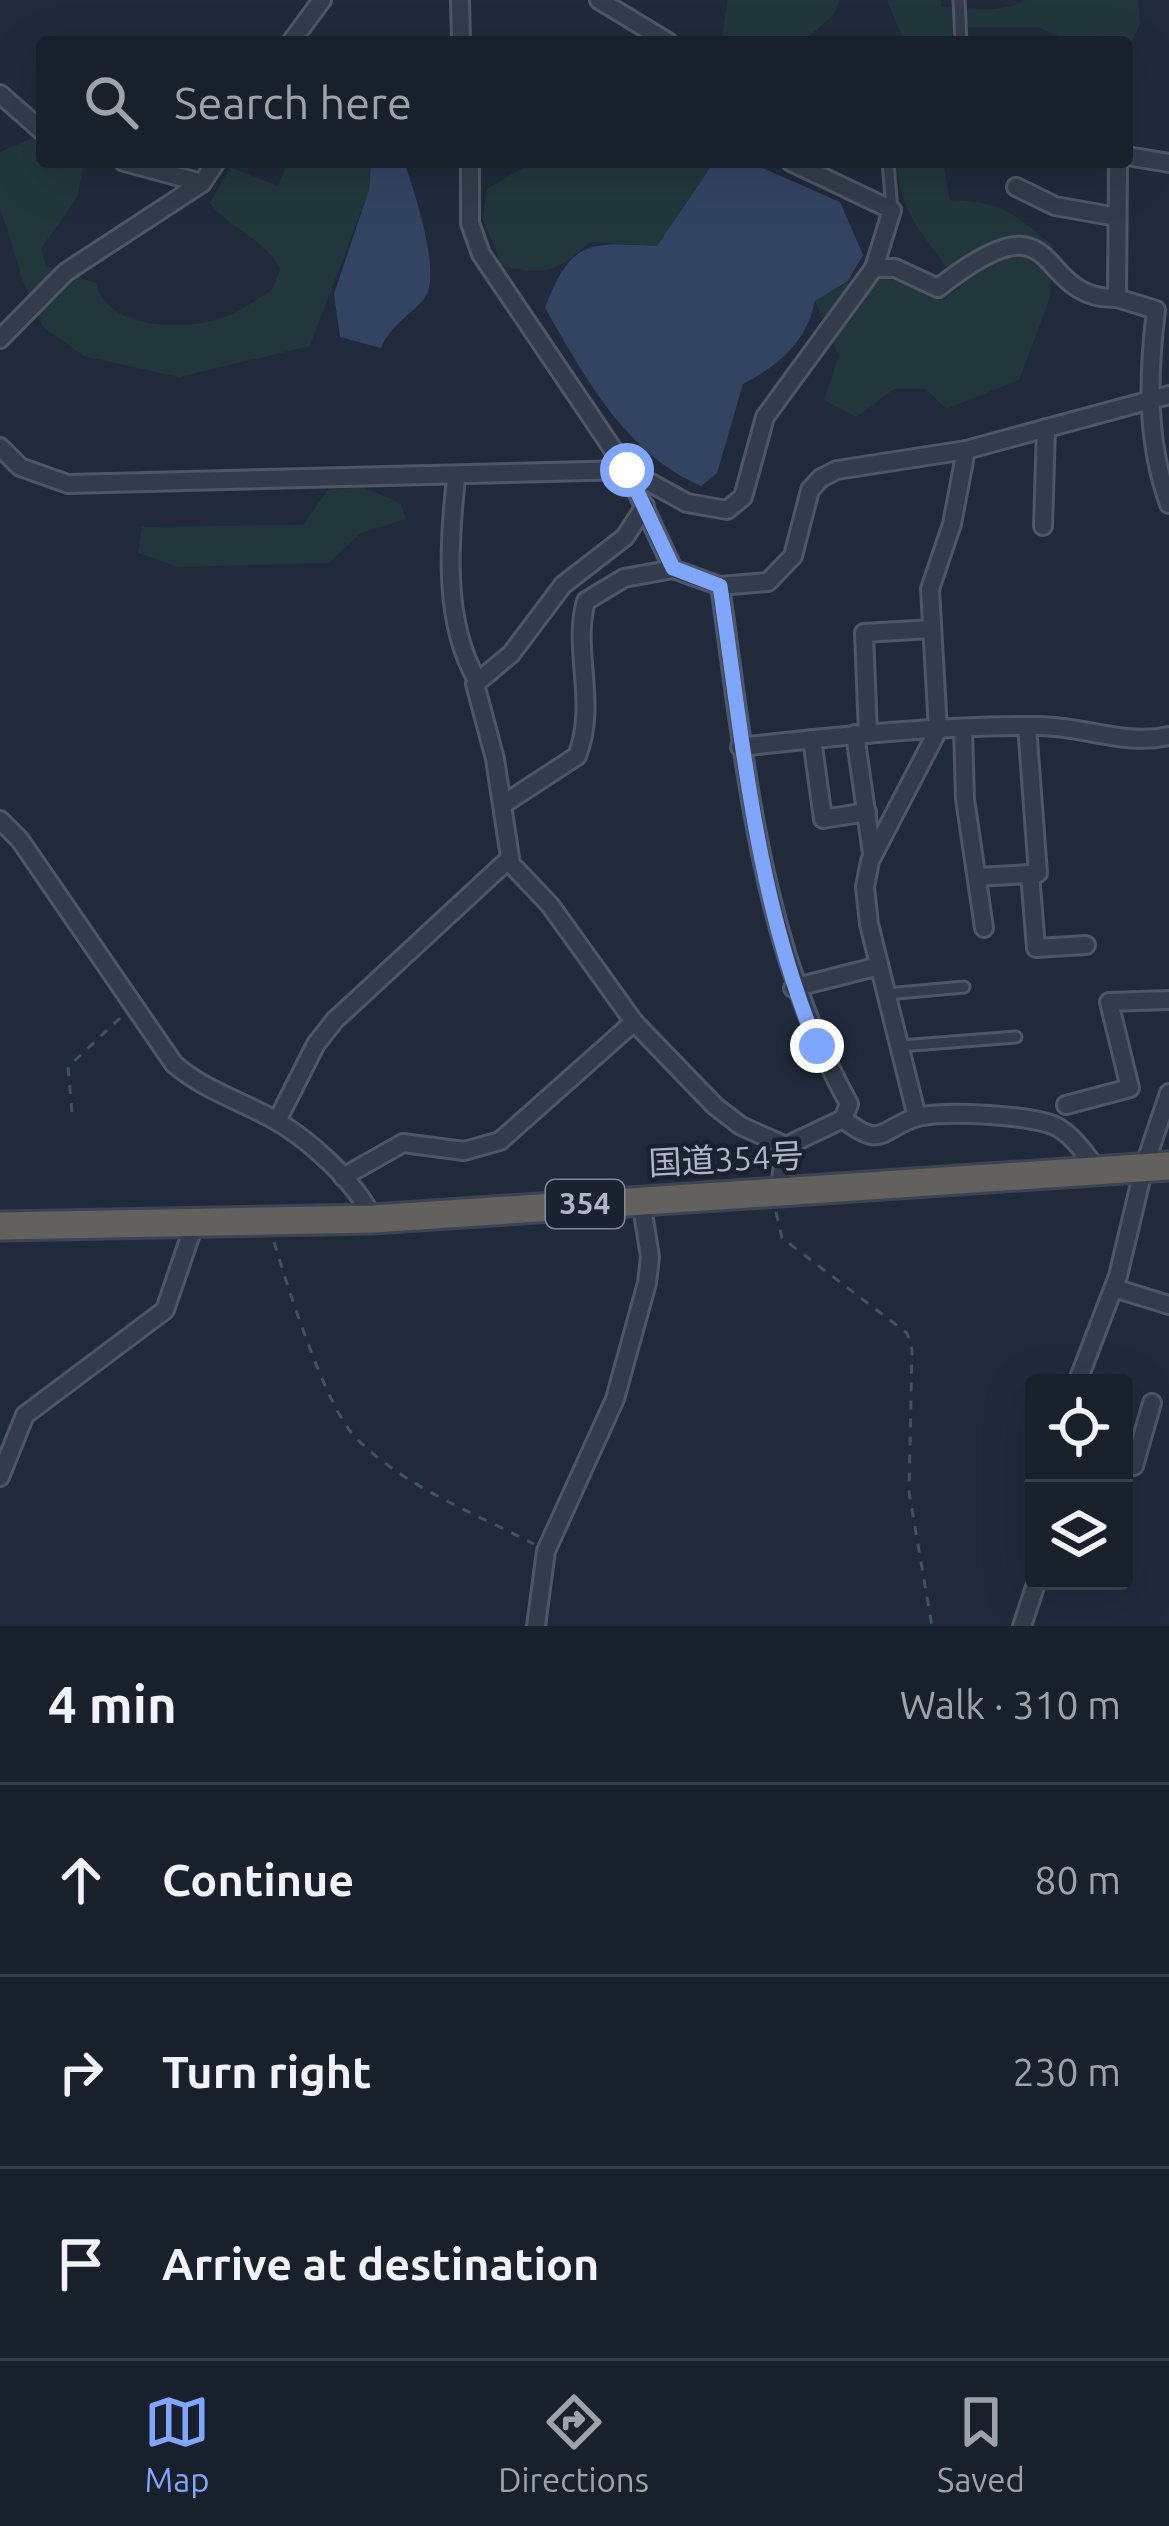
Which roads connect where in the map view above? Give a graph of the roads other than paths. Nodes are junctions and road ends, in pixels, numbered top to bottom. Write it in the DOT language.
graph roads {
  1 [pos="322,0"];
  2 [pos="460,0"];
  3 [pos="599,0"];
  4 [pos="959,0"];
  5 [pos="295,36"];
  6 [pos="461,36"];
  7 [pos="658,36"];
  8 [pos="961,36"];
  9 [pos="0,94"];
  10 [pos="36,126"];
  11 [pos="1133,157"];
  12 [pos="1169,163"];
  13 [pos="146,168"];
  14 [pos="212,168"];
  15 [pos="470,168"];
  16 [pos="804,168"];
  17 [pos="888,168"];
  18 [pos="1118,168"];
  19 [pos="202,183"];
  20 [pos="1016,187"];
  21 [pos="892,210"];
  22 [pos="1117,217"];
  23 [pos="874,268"];
  24 [pos="1117,298"];
  25 [pos="0,339"];
  26 [pos="1169,395"];
  27 [pos="1150,400"];
  28 [pos="1046,428"];
  29 [pos="0,447"];
  30 [pos="967,450"];
  31 [pos="627,470"];
  32 [pos="456,478"];
  33 [pos="1169,504"];
  34 [pos="645,506"];
  35 [pos="1043,526"];
  36 [pos="673,568"];
  37 [pos="720,586"];
  38 [pos="932,629"];
  39 [pos="477,680"];
  40 [pos="1027,726"];
  41 [pos="963,729"];
  42 [pos="938,730"];
  43 [pos="862,734"];
  44 [pos="1169,736"];
  45 [pos="812,739"];
  46 [pos="740,747"];
  47 [pos="502,805"];
  48 [pos="867,812"];
  49 [pos="0,820"];
  50 [pos="873,855"];
  51 [pos="509,859"];
  52 [pos="1030,874"];
  53 [pos="977,877"];
  54 [pos="985,928"];
  55 [pos="1086,945"];
  56 [pos="879,966"];
  57 [pos="964,987"];
  58 [pos="794,988"];
  59 [pos="886,994"];
  60 [pos="1169,1000"];
  61 [pos="634,1022"];
  62 [pos="1016,1037"];
  63 [pos="899,1046"];
  64 [pos="1169,1093"];
  65 [pos="1066,1105"];
  66 [pos="917,1117"];
  67 [pos="843,1119"];
  68 [pos="277,1121"];
  69 [pos="786,1146"];
  70 [pos="1156,1167"];
  71 [pos="1097,1169"];
  72 [pos="344,1178"];
  73 [pos="779,1192"];
  74 [pos="641,1200"];
  75 [pos="373,1219"];
  76 [pos="194,1225"];
  77 [pos="0,1226"];
  78 [pos="1114,1288"];
  79 [pos="1169,1305"];
  80 [pos="1081,1374"];
  81 [pos="1152,1403"];
  82 [pos="1133,1466"];
  83 [pos="0,1478"];
  84 [pos="1034,1590"];
  85 [pos="536,1626"];
  86 [pos="1022,1626"];
  1 -- 5 [label="street"];
  2 -- 6 [label="street"];
  3 -- 7 [label="street"];
  4 -- 8 [label="lane"];
  9 -- 10 [label="street"];
  11 -- 12 [label="street"];
  13 -- 19 [label="street"];
  14 -- 19 [label="street"];
  15 -- 31 [label="street"];
  16 -- 21 [label="street"];
  17 -- 21 [label="lane"];
  18 -- 22 [label="street"];
  19 -- 25 [label="street"];
  20 -- 22 [label="street"];
  21 -- 23 [label="street"];
  22 -- 24 [label="street"];
  23 -- 24 [label="street"];
  23 -- 31 [label="street"];
  24 -- 27 [label="street"];
  26 -- 27 [label="street"];
  27 -- 28 [label="street"];
  27 -- 33 [label="street"];
  28 -- 30 [label="street"];
  28 -- 35 [label="street"];
  29 -- 32 [label="street"];
  30 -- 37 [label="street"];
  30 -- 38 [label="street"];
  31 -- 32 [label="street"];
  31 -- 34 [label="street"];
  32 -- 39 [label="street"];
  34 -- 36 [label="street"];
  34 -- 39 [label="street"];
  36 -- 37 [label="street"];
  36 -- 47 [label="street"];
  37 -- 46 [label="street"];
  38 -- 42 [label="street"];
  38 -- 43 [label="street"];
  39 -- 47 [label="street"];
  40 -- 41 [label="street"];
  40 -- 44 [label="street"];
  40 -- 52 [label="street"];
  41 -- 42 [label="street"];
  41 -- 53 [label="street"];
  42 -- 43 [label="street"];
  42 -- 50 [label="street"];
  43 -- 45 [label="street"];
  43 -- 48 [label="street"];
  45 -- 46 [label="street"];
  45 -- 48 [label="street"];
  46 -- 58 [label="street"];
  47 -- 51 [label="street"];
  48 -- 50 [label="street"];
  49 -- 68 [label="street"];
  50 -- 56 [label="street"];
  51 -- 61 [label="street"];
  51 -- 68 [label="street"];
  52 -- 53 [label="street"];
  52 -- 55 [label="street"];
  53 -- 54 [label="street"];
  56 -- 58 [label="street"];
  56 -- 59 [label="street"];
  57 -- 59 [label="lane"];
  58 -- 67 [label="street"];
  59 -- 63 [label="street"];
  60 -- 65 [label="street"];
  61 -- 69 [label="street"];
  61 -- 72 [label="street"];
  62 -- 63 [label="lane"];
  63 -- 66 [label="street"];
  64 -- 70 [label="street"];
  66 -- 67 [label="street"];
  66 -- 71 [label="street"];
  67 -- 69 [label="street"];
  68 -- 72 [label="street"];
  69 -- 73 [label="street"];
  70 -- 71 [label="highway, 国道354号 / 354"];
  70 -- 78 [label="street"];
  71 -- 73 [label="highway, 国道354号 / 354"];
  72 -- 75 [label="street"];
  73 -- 74 [label="highway, 国道354号 / 354"];
  74 -- 75 [label="highway, 国道354号 / 354"];
  74 -- 85 [label="street"];
  75 -- 76 [label="highway, 国道354号 / 354"];
  76 -- 77 [label="highway, 国道354号 / 354"];
  76 -- 83 [label="street"];
  78 -- 79 [label="street"];
  78 -- 80 [label="street"];
  81 -- 82 [label="street"];
  84 -- 86 [label="street"];
}
